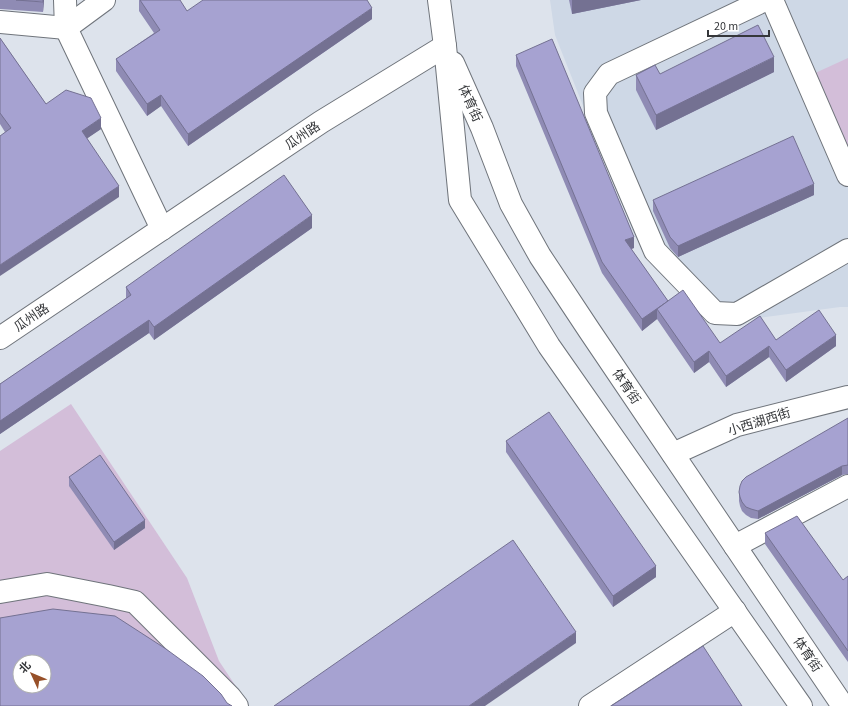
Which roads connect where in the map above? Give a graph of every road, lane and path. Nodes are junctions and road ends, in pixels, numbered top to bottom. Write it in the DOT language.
graph roads {
  1 [pos="65,0"];
  2 [pos="104,0"];
  3 [pos="439,0"];
  4 [pos="765,0"];
  5 [pos="772,0"];
  6 [pos="0,22"];
  7 [pos="66,28"];
  8 [pos="445,46"];
  9 [pos="848,175"];
  10 [pos="162,229"];
  11 [pos="848,250"];
  12 [pos="0,338"];
  13 [pos="848,397"];
  14 [pos="673,454"];
  15 [pos="848,486"];
  16 [pos="735,546"];
  17 [pos="0,592"];
  18 [pos="735,611"];
  19 [pos="237,706"];
  20 [pos="590,706"];
  21 [pos="801,706"];
  22 [pos="844,706"];
  1 -- 7 [label="street"];
  2 -- 7 [label="street"];
  3 -- 8 [label="street, 体育街"];
  4 -- 11 [label="street"];
  5 -- 9 [label="street"];
  6 -- 7 [label="street"];
  7 -- 10 [label="street"];
  8 -- 10 [label="street, 瓜州路"];
  8 -- 14 [label="street, 体育街"];
  8 -- 18 [label="street, 体育街"];
  10 -- 12 [label="street, 瓜州路"];
  13 -- 14 [label="street, 小西湖西街"];
  14 -- 16 [label="street, 体育街"];
  15 -- 16 [label="street"];
  16 -- 22 [label="street, 体育街"];
  17 -- 19 [label="street"];
  18 -- 20 [label="street"];
  18 -- 21 [label="street, 体育街"];
}
